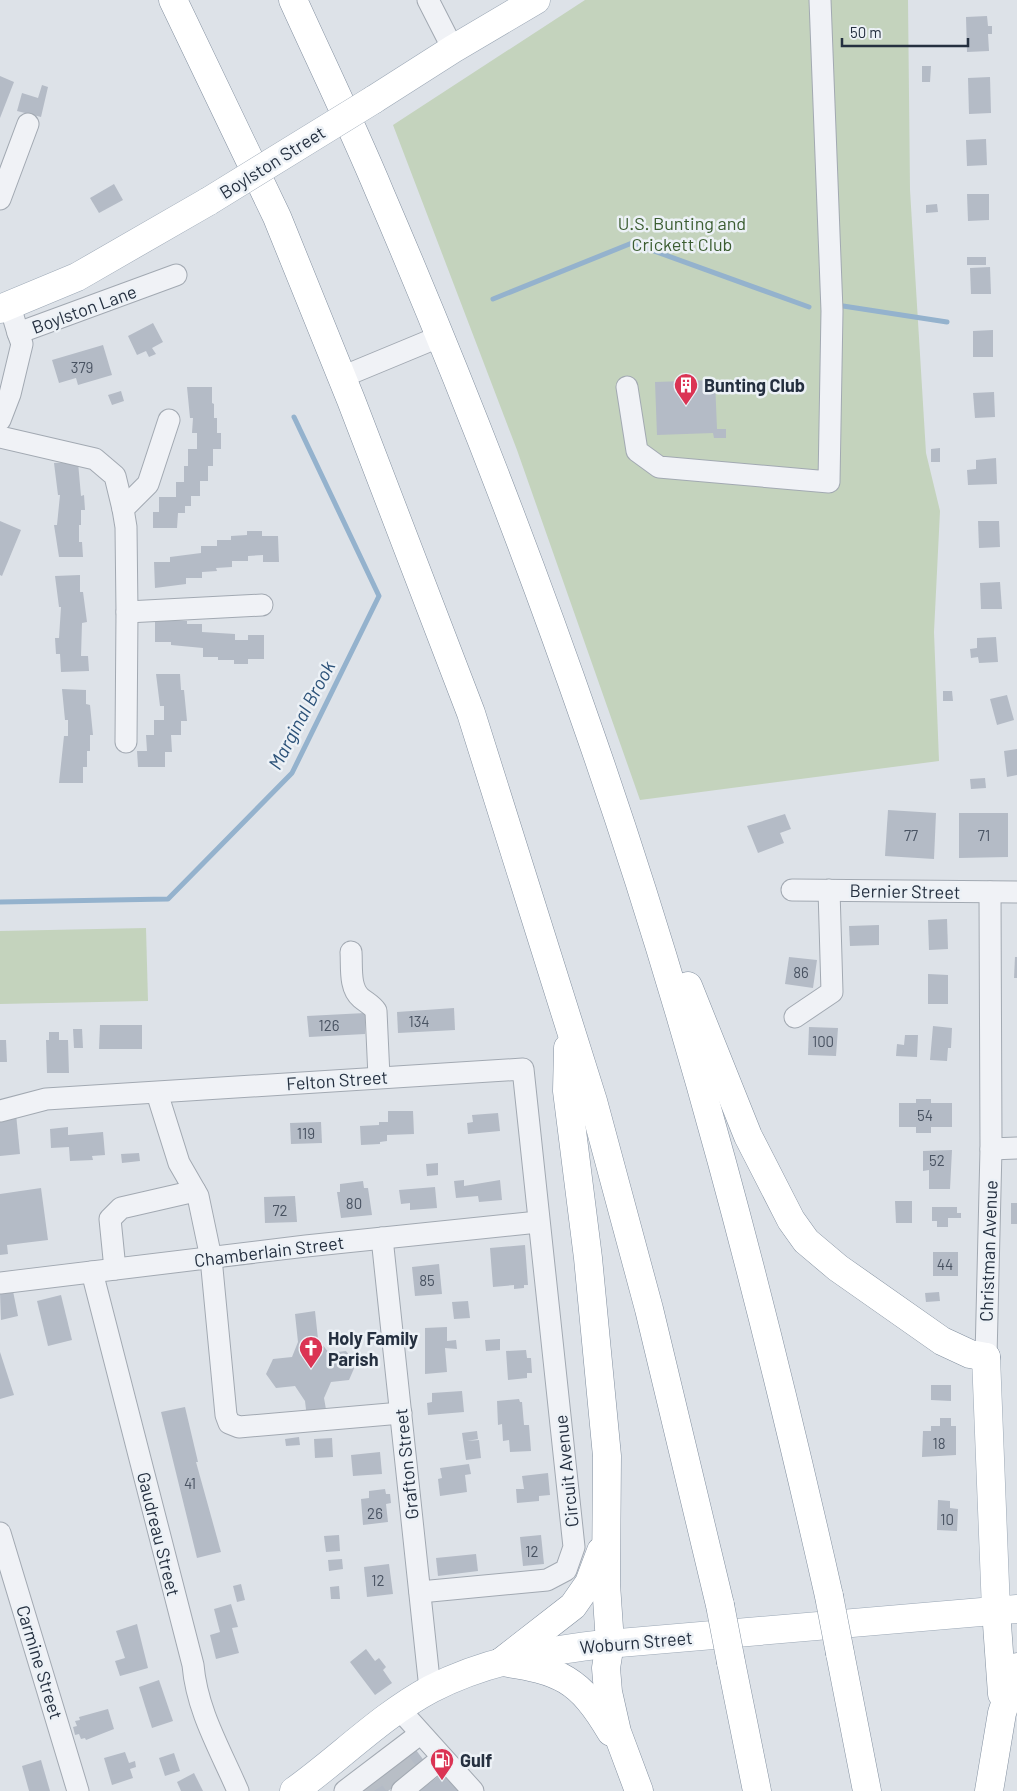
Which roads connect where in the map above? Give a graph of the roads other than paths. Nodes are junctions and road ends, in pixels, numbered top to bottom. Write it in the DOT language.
graph roads {
  1 [pos="173,0"];
  2 [pos="293,0"];
  3 [pos="428,0"];
  4 [pos="536,0"];
  5 [pos="820,0"];
  6 [pos="453,48"];
  7 [pos="28,124"];
  8 [pos="0,199"];
  9 [pos="176,275"];
  10 [pos="5,308"];
  11 [pos="18,333"];
  12 [pos="441,336"];
  13 [pos="342,377"];
  14 [pos="627,387"];
  15 [pos="0,420"];
  16 [pos="169,420"];
  17 [pos="0,437"];
  18 [pos="122,509"];
  19 [pos="262,605"];
  20 [pos="127,612"];
  21 [pos="126,742"];
  22 [pos="609,791"];
  23 [pos="792,890"];
  24 [pos="829,890"];
  25 [pos="990,892"];
  26 [pos="1017,892"];
  27 [pos="351,952"];
  28 [pos="795,1017"];
  29 [pos="569,1029"];
  30 [pos="379,1077"];
  31 [pos="157,1093"];
  32 [pos="0,1111"];
  33 [pos="1017,1148"];
  34 [pos="992,1149"];
  35 [pos="195,1191"];
  36 [pos="538,1222"];
  37 [pos="382,1238"];
  38 [pos="210,1258"];
  39 [pos="115,1269"];
  40 [pos="92,1272"];
  41 [pos="0,1284"];
  42 [pos="986,1357"];
  43 [pos="401,1413"];
  44 [pos="607,1518"];
  45 [pos="0,1533"];
  46 [pos="420,1592"];
  47 [pos="1007,1609"];
  48 [pos="610,1644"];
  49 [pos="500,1662"];
  50 [pos="1017,1667"];
  51 [pos="430,1690"];
  52 [pos="400,1710"];
  53 [pos="1002,1714"];
  54 [pos="420,1734"];
  55 [pos="625,1757"];
  56 [pos="441,1758"];
  57 [pos="327,1766"];
  58 [pos="392,1776"];
  59 [pos="78,1791"];
  60 [pos="238,1791"];
  61 [pos="294,1791"];
  62 [pos="338,1791"];
  63 [pos="345,1791"];
  64 [pos="472,1791"];
  65 [pos="639,1791"];
  66 [pos="757,1791"];
  67 [pos="867,1791"];
  68 [pos="989,1791"];
  1 -- 13 [label="main road"];
  2 -- 12 [label="main road"];
  3 -- 6 [label="street"];
  4 -- 6 [label="main road, Boylston Street"];
  5 -- 14 [label="street"];
  6 -- 10 [label="main road, Boylston Street, bridge"];
  7 -- 8 [label="street"];
  9 -- 11 [label="street, Boylston Lane"];
  10 -- 11 [label="street, Boylston Lane"];
  11 -- 15 [label="street"];
  12 -- 13 [label="street"];
  12 -- 22 [label="main road"];
  13 -- 29 [label="main road"];
  16 -- 18 [label="street"];
  17 -- 18 [label="street"];
  18 -- 20 [label="street"];
  19 -- 20 [label="street"];
  20 -- 21 [label="street"];
  22 -- 42 [label="main road"];
  22 -- 67 [label="main road, bridge"];
  23 -- 24 [label="street, Bernier Street"];
  24 -- 25 [label="street, Bernier Street"];
  24 -- 28 [label="street"];
  25 -- 26 [label="street, Bernier Street"];
  25 -- 34 [label="street, Christman Avenue"];
  27 -- 30 [label="street"];
  29 -- 44 [label="main road"];
  29 -- 66 [label="main road, bridge"];
  30 -- 31 [label="street, Felton Street"];
  30 -- 36 [label="street, Felton Street"];
  31 -- 32 [label="street, Felton Street"];
  31 -- 35 [label="street"];
  33 -- 34 [label="street"];
  34 -- 42 [label="street, Christman Avenue"];
  35 -- 38 [label="street"];
  35 -- 39 [label="street"];
  36 -- 37 [label="street, Chamberlain Street"];
  36 -- 46 [label="street, Circuit Avenue"];
  37 -- 38 [label="street, Chamberlain Street"];
  37 -- 43 [label="street, Grafton Street"];
  38 -- 39 [label="street, Chamberlain Street"];
  38 -- 43 [label="street"];
  39 -- 40 [label="street, Chamberlain Street"];
  40 -- 41 [label="street, Chamberlain Street"];
  40 -- 60 [label="street, Gaudreau Street"];
  42 -- 47 [label="main road, Christman Avenue"];
  43 -- 46 [label="street, Grafton Street"];
  44 -- 48 [label="main road"];
  44 -- 49 [label="main road"];
  45 -- 59 [label="street, Carmine Street"];
  46 -- 51 [label="street, Grafton Street"];
  47 -- 48 [label="main road, Woburn Street"];
  47 -- 53 [label="main road, Christman Avenue"];
  48 -- 49 [label="main road, Woburn Street"];
  48 -- 55 [label="main road"];
  49 -- 51 [label="main road, Woburn Street"];
  49 -- 55 [label="main road"];
  50 -- 53 [label="main road"];
  51 -- 52 [label="main road, Woburn Street"];
  52 -- 54 [label="street"];
  52 -- 57 [label="main road, Woburn Street"];
  53 -- 68 [label="main road"];
  54 -- 56 [label="street"];
  54 -- 58 [label="street"];
  55 -- 65 [label="main road"];
  56 -- 58 [label="street"];
  56 -- 64 [label="street"];
  57 -- 61 [label="main road, Woburn Street"];
  57 -- 62 [label="street"];
  58 -- 63 [label="street"];
}
